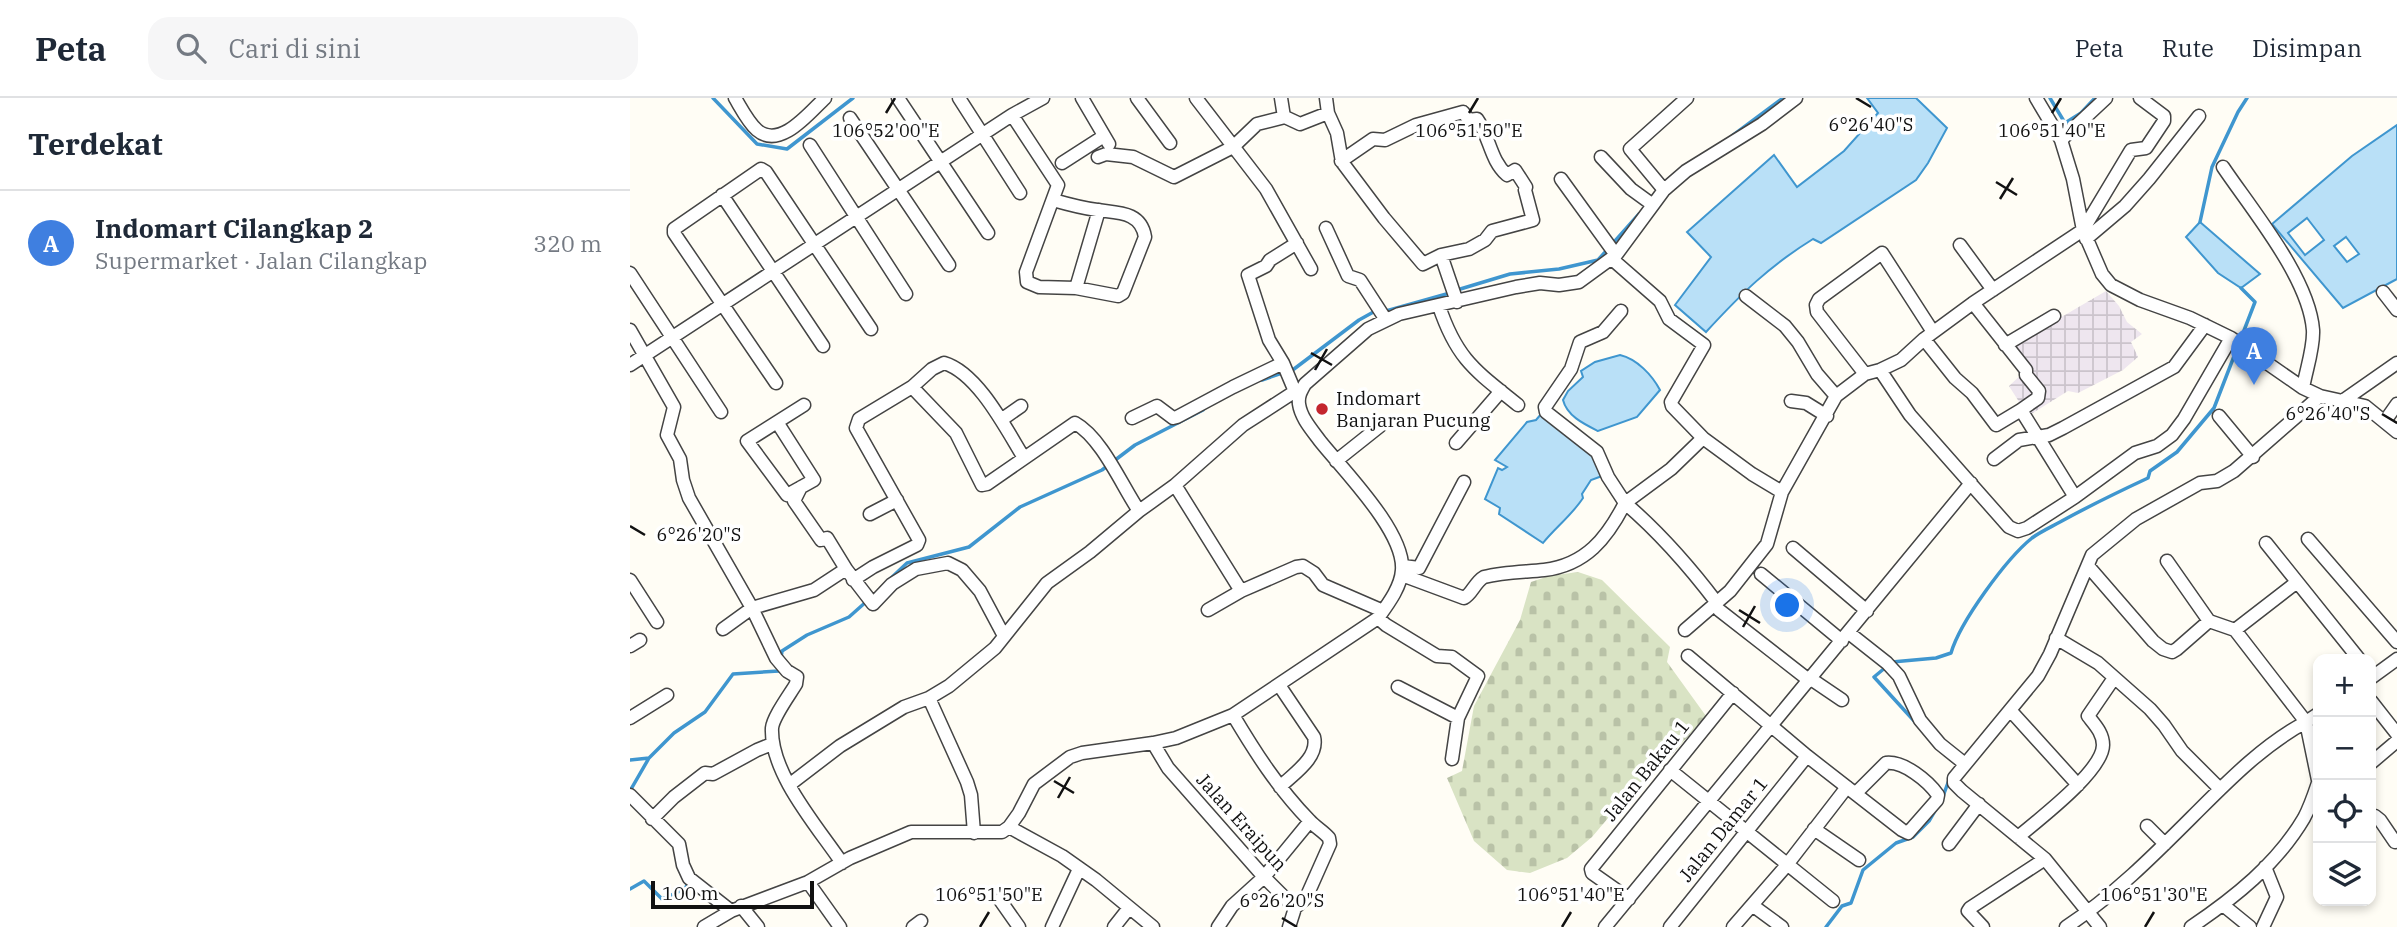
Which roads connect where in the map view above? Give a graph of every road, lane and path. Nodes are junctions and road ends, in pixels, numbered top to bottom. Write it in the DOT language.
graph roads {
  1 [pos="735,98"];
  2 [pos="802,98"];
  3 [pos="825,98"];
  4 [pos="898,98"];
  5 [pos="959,98"];
  6 [pos="1043,98"];
  7 [pos="1082,98"];
  8 [pos="1137,98"];
  9 [pos="1213,98"];
  10 [pos="1280,98"];
  11 [pos="1326,98"];
  12 [pos="1687,98"];
  13 [pos="1796,98"];
  14 [pos="2036,98"];
  15 [pos="2106,98"];
  16 [pos="2140,98"];
  17 [pos="1198,102"];
  18 [pos="1022,103"];
  19 [pos="811,111"];
  20 [pos="1328,113"];
  21 [pos="1012,115"];
  22 [pos="2199,116"];
  23 [pos="1284,117"];
  24 [pos="850,118"];
  25 [pos="982,135"];
  26 [pos="2061,140"];
  27 [pos="1170,143"];
  28 [pos="810,145"];
  29 [pos="1233,147"];
  30 [pos="1098,157"];
  31 [pos="1601,157"];
  32 [pos="1341,161"];
  33 [pos="940,162"];
  34 [pos="1062,163"];
  35 [pos="2223,167"];
  36 [pos="1561,179"];
  37 [pos="1661,187"];
  38 [pos="897,190"];
  39 [pos="1020,193"];
  40 [pos="722,195"];
  41 [pos="1053,200"];
  42 [pos="1649,202"];
  43 [pos="1099,210"];
  44 [pos="856,217"];
  45 [pos="1326,228"];
  46 [pos="988,233"];
  47 [pos="2085,234"];
  48 [pos="1297,243"];
  49 [pos="814,244"];
  50 [pos="1960,245"];
  51 [pos="1611,252"];
  52 [pos="1441,255"];
  53 [pos="949,265"];
  54 [pos="1311,269"];
  55 [pos="772,272"];
  56 [pos="630,273"];
  57 [pos="1076,288"];
  58 [pos="1993,290"];
  59 [pos="2384,292"];
  60 [pos="906,294"];
  61 [pos="1746,296"];
  62 [pos="1457,302"];
  63 [pos="1973,303"];
  64 [pos="722,305"];
  65 [pos="1439,306"];
  66 [pos="2397,310"];
  67 [pos="1620,311"];
  68 [pos="1381,312"];
  69 [pos="2054,316"];
  70 [pos="2205,325"];
  71 [pos="871,329"];
  72 [pos="630,330"];
  73 [pos="1929,336"];
  74 [pos="671,338"];
  75 [pos="2237,342"];
  76 [pos="2006,345"];
  77 [pos="823,346"];
  78 [pos="646,354"];
  79 [pos="2397,363"];
  80 [pos="630,365"];
  81 [pos="1285,369"];
  82 [pos="1880,370"];
  83 [pos="1865,374"];
  84 [pos="776,383"];
  85 [pos="912,387"];
  86 [pos="2303,388"];
  87 [pos="1501,391"];
  88 [pos="1298,393"];
  89 [pos="1836,396"];
  90 [pos="2320,396"];
  91 [pos="2344,400"];
  92 [pos="1791,401"];
  93 [pos="2397,404"];
  94 [pos="804,405"];
  95 [pos="1518,405"];
  96 [pos="1021,406"];
  97 [pos="2021,410"];
  98 [pos="721,412"];
  99 [pos="1827,416"];
  100 [pos="2219,416"];
  101 [pos="1132,418"];
  102 [pos="1001,421"];
  103 [pos="2385,421"];
  104 [pos="777,422"];
  105 [pos="1380,426"];
  106 [pos="2397,432"];
  107 [pos="2038,436"];
  108 [pos="1703,438"];
  109 [pos="1456,443"];
  110 [pos="2253,457"];
  111 [pos="1024,458"];
  112 [pos="1994,459"];
  113 [pos="1336,461"];
  114 [pos="1464,482"];
  115 [pos="1971,483"];
  116 [pos="1175,485"];
  117 [pos="801,488"];
  118 [pos="1782,492"];
  119 [pos="2075,497"];
  120 [pos="897,499"];
  121 [pos="1625,503"];
  122 [pos="1139,511"];
  123 [pos="870,514"];
  124 [pos="2308,539"];
  125 [pos="2266,544"];
  126 [pos="1793,548"];
  127 [pos="2167,561"];
  128 [pos="2088,566"];
  129 [pos="1402,570"];
  130 [pos="1761,574"];
  131 [pos="850,575"];
  132 [pos="631,582"];
  133 [pos="2297,582"];
  134 [pos="1241,591"];
  135 [pos="1718,606"];
  136 [pos="752,608"];
  137 [pos="1208,610"];
  138 [pos="1867,611"];
  139 [pos="1380,614"];
  140 [pos="2209,621"];
  141 [pos="657,622"];
  142 [pos="723,629"];
  143 [pos="1685,630"];
  144 [pos="2235,630"];
  145 [pos="1004,636"];
  146 [pos="1846,637"];
  147 [pos="2056,639"];
  148 [pos="2397,642"];
  149 [pos="2355,654"];
  150 [pos="1688,656"];
  151 [pos="2397,659"];
  152 [pos="2376,673"];
  153 [pos="2114,678"];
  154 [pos="1811,680"];
  155 [pos="1279,685"];
  156 [pos="1398,687"];
  157 [pos="1733,692"];
  158 [pos="667,695"];
  159 [pos="929,698"];
  160 [pos="1842,701"];
  161 [pos="2376,707"];
  162 [pos="2010,710"];
  163 [pos="1233,715"];
  164 [pos="2313,717"];
  165 [pos="630,718"];
  166 [pos="1458,718"];
  167 [pos="2305,722"];
  168 [pos="1772,726"];
  169 [pos="2397,734"];
  170 [pos="2397,741"];
  171 [pos="1153,743"];
  172 [pos="772,744"];
  173 [pos="1807,756"];
  174 [pos="1452,759"];
  175 [pos="2376,759"];
  176 [pos="1965,764"];
  177 [pos="1670,770"];
  178 [pos="2318,780"];
  179 [pos="789,785"];
  180 [pos="2078,785"];
  181 [pos="1280,787"];
  182 [pos="2220,789"];
  183 [pos="1852,790"];
  184 [pos="2313,795"];
  185 [pos="631,797"];
  186 [pos="1709,800"];
  187 [pos="1979,804"];
  188 [pos="2376,817"];
  189 [pos="652,819"];
  190 [pos="1310,821"];
  191 [pos="2147,826"];
  192 [pos="1009,827"];
  193 [pos="1814,830"];
  194 [pos="1746,832"];
  195 [pos="974,833"];
  196 [pos="2018,837"];
  197 [pos="2395,842"];
  198 [pos="1949,844"];
  199 [pos="2165,844"];
  200 [pos="2045,859"];
  201 [pos="1859,860"];
  202 [pos="842,863"];
  203 [pos="1786,866"];
  204 [pos="2265,867"];
  205 [pos="1079,869"];
  206 [pos="1264,877"];
  207 [pos="808,882"];
  208 [pos="1629,899"];
  209 [pos="1000,900"];
  210 [pos="1833,901"];
  211 [pos="1752,905"];
  212 [pos="2223,905"];
  213 [pos="736,908"];
  214 [pos="1129,908"];
  215 [pos="1295,908"];
  216 [pos="2087,913"];
  217 [pos="713,925"];
  218 [pos="758,927"];
  219 [pos="840,927"];
  220 [pos="1019,927"];
  221 [pos="1052,927"];
  222 [pos="1114,927"];
  223 [pos="1153,927"];
  224 [pos="1218,927"];
  225 [pos="1289,927"];
  226 [pos="1605,927"];
  227 [pos="1670,927"];
  228 [pos="1733,927"];
  229 [pos="1782,927"];
  230 [pos="1983,927"];
  231 [pos="2067,927"];
  232 [pos="2100,927"];
  233 [pos="2190,927"];
  234 [pos="2250,927"];
  235 [pos="2263,927"];
  1 -- 19 [label="street"];
  2 -- 19 [label="street"];
  3 -- 19 [label="street"];
  4 -- 33 [label="street"];
  5 -- 25 [label="street"];
  6 -- 18 [label="street"];
  7 -- 34 [label="street"];
  8 -- 27 [label="street"];
  9 -- 17 [label="street"];
  10 -- 23 [label="street"];
  11 -- 20 [label="street"];
  12 -- 37 [label="street"];
  13 -- 37 [label="street"];
  14 -- 26 [label="street"];
  15 -- 26 [label="street"];
  16 -- 47 [label="street"];
  17 -- 29 [label="street"];
  18 -- 21 [label="street"];
  20 -- 23 [label="street"];
  20 -- 32 [label="street"];
  21 -- 25 [label="street"];
  21 -- 41 [label="street"];
  22 -- 47 [label="street"];
  23 -- 29 [label="street"];
  24 -- 38 [label="street"];
  25 -- 33 [label="street"];
  25 -- 39 [label="street"];
  26 -- 47 [label="street"];
  28 -- 44 [label="street"];
  29 -- 30 [label="street"];
  29 -- 48 [label="street"];
  31 -- 42 [label="street"];
  32 -- 52 [label="street"];
  32 -- 52 [label="street"];
  33 -- 38 [label="street"];
  33 -- 46 [label="street"];
  35 -- 86 [label="street"];
  36 -- 51 [label="street"];
  37 -- 42 [label="street"];
  38 -- 44 [label="street"];
  38 -- 53 [label="street"];
  40 -- 49 [label="street"];
  40 -- 55 [label="street"];
  40 -- 64 [label="street"];
  41 -- 43 [label="street"];
  41 -- 57 [label="street"];
  42 -- 51 [label="street"];
  43 -- 57 [label="street"];
  43 -- 57 [label="street"];
  44 -- 49 [label="street"];
  44 -- 60 [label="street"];
  45 -- 68 [label="street"];
  47 -- 58 [label="street"];
  47 -- 70 [label="street"];
  48 -- 54 [label="street"];
  48 -- 81 [label="street"];
  49 -- 55 [label="street"];
  49 -- 71 [label="street"];
  50 -- 58 [label="street"];
  51 -- 62 [label="street"];
  51 -- 108 [label="street"];
  52 -- 62 [label="street"];
  55 -- 64 [label="street"];
  55 -- 77 [label="street"];
  56 -- 74 [label="street"];
  58 -- 63 [label="street"];
  59 -- 66 [label="street"];
  61 -- 89 [label="street"];
  62 -- 65 [label="street"];
  63 -- 73 [label="street"];
  63 -- 76 [label="street"];
  64 -- 74 [label="street"];
  64 -- 84 [label="street"];
  65 -- 68 [label="street"];
  65 -- 87 [label="street"];
  67 -- 121 [label="street"];
  68 -- 88 [label="street"];
  69 -- 76 [label="street"];
  70 -- 75 [label="street"];
  70 -- 107 [label="street"];
  72 -- 78 [label="street"];
  73 -- 82 [label="street"];
  73 -- 83 [label="street"];
  73 -- 97 [label="street"];
  74 -- 78 [label="street"];
  74 -- 98 [label="street"];
  75 -- 86 [label="street"];
  75 -- 119 [label="street"];
  76 -- 97 [label="street"];
  78 -- 80 [label="street"];
  78 -- 136 [label="street"];
  79 -- 91 [label="street"];
  81 -- 88 [label="street"];
  81 -- 101 [label="street"];
  82 -- 83 [label="street"];
  82 -- 115 [label="street"];
  83 -- 89 [label="street"];
  85 -- 102 [label="street"];
  85 -- 111 [label="street"];
  85 -- 120 [label="street"];
  86 -- 90 [label="street"];
  87 -- 95 [label="street"];
  87 -- 109 [label="street"];
  88 -- 113 [label="street"];
  88 -- 116 [label="street"];
  89 -- 99 [label="street"];
  90 -- 91 [label="street"];
  90 -- 110 [label="street"];
  91 -- 103 [label="street"];
  92 -- 99 [label="street"];
  93 -- 103 [label="street"];
  94 -- 104 [label="street"];
  96 -- 102 [label="street"];
  97 -- 107 [label="street"];
  99 -- 118 [label="street"];
  100 -- 110 [label="street"];
  102 -- 111 [label="street"];
  103 -- 106 [label="street"];
  104 -- 117 [label="street"];
  104 -- 117 [label="street"];
  105 -- 113 [label="street"];
  107 -- 112 [label="street"];
  107 -- 119 [label="street"];
  108 -- 118 [label="street"];
  108 -- 121 [label="street"];
  110 -- 128 [label="street"];
  111 -- 122 [label="street"];
  113 -- 129 [label="street"];
  114 -- 129 [label="street"];
  115 -- 119 [label="street"];
  115 -- 138 [label="street"];
  116 -- 122 [label="street"];
  116 -- 134 [label="street"];
  117 -- 131 [label="street"];
  118 -- 135 [label="street"];
  120 -- 123 [label="street"];
  120 -- 131 [label="street"];
  121 -- 129 [label="street"];
  121 -- 135 [label="street"];
  122 -- 145 [label="street"];
  124 -- 148 [label="street"];
  125 -- 133 [label="street"];
  126 -- 138 [label="street"];
  127 -- 140 [label="street"];
  128 -- 140 [label="street"];
  128 -- 147 [label="street"];
  129 -- 139 [label="street"];
  130 -- 146 [label="street"];
  131 -- 136 [label="street"];
  131 -- 145 [label="street"];
  132 -- 141 [label="street"];
  133 -- 144 [label="street"];
  133 -- 149 [label="street"];
  134 -- 137 [label="street"];
  134 -- 139 [label="street"];
  135 -- 143 [label="street"];
  135 -- 154 [label="street"];
  136 -- 142 [label="street"];
  136 -- 172 [label="street"];
  138 -- 146 [label="street"];
  139 -- 155 [label="street"];
  139 -- 166 [label="street"];
  140 -- 144 [label="street"];
  144 -- 167 [label="street"];
  145 -- 159 [label="street"];
  146 -- 154 [label="street"];
  146 -- 176 [label="street"];
  147 -- 153 [label="street"];
  147 -- 162 [label="street"];
  150 -- 157 [label="street"];
  151 -- 152 [label="street"];
  153 -- 180 [label="street"];
  153 -- 182 [label="street"];
  154 -- 160 [label="street"];
  154 -- 168 [label="street"];
  155 -- 163 [label="street"];
  155 -- 181 [label="street"];
  156 -- 166 [label="street"];
  157 -- 168 [label="street"];
  157 -- 177 [label="street, Jalan Bakau 1"];
  158 -- 165 [label="street"];
  159 -- 179 [label="street"];
  159 -- 195 [label="street"];
  161 -- 169 [label="street"];
  162 -- 176 [label="street"];
  162 -- 180 [label="street"];
  163 -- 171 [label="street"];
  163 -- 181 [label="street"];
  164 -- 167 [label="street"];
  166 -- 174 [label="street"];
  167 -- 178 [label="street"];
  167 -- 182 [label="street"];
  168 -- 173 [label="street"];
  168 -- 186 [label="street"];
  170 -- 175 [label="street"];
  171 -- 192 [label="street"];
  171 -- 206 [label="street, Jalan Eraipun"];
  172 -- 179 [label="street"];
  172 -- 189 [label="street"];
  173 -- 183 [label="street"];
  173 -- 194 [label="street, Jalan Damar 1"];
  176 -- 187 [label="street"];
  177 -- 186 [label="street"];
  177 -- 208 [label="street, Jalan Bakau 1"];
  179 -- 202 [label="street"];
  180 -- 196 [label="street"];
  181 -- 190 [label="street"];
  182 -- 199 [label="street"];
  183 -- 183 [label="street"];
  183 -- 193 [label="street"];
  184 -- 204 [label="street"];
  185 -- 189 [label="street"];
  186 -- 194 [label="street"];
  186 -- 208 [label="street"];
  187 -- 196 [label="street"];
  187 -- 198 [label="street"];
  188 -- 197 [label="street"];
  189 -- 213 [label="street"];
  190 -- 206 [label="street"];
  190 -- 215 [label="street"];
  191 -- 199 [label="street"];
  192 -- 195 [label="street"];
  192 -- 205 [label="street"];
  193 -- 201 [label="street"];
  193 -- 203 [label="street"];
  194 -- 203 [label="street"];
  194 -- 227 [label="street, Jalan Damar 1"];
  195 -- 202 [label="street"];
  196 -- 200 [label="street"];
  199 -- 216 [label="street"];
  200 -- 216 [label="street"];
  200 -- 230 [label="street"];
  202 -- 207 [label="street"];
  203 -- 210 [label="street"];
  203 -- 211 [label="street"];
  204 -- 212 [label="street"];
  204 -- 235 [label="street"];
  205 -- 214 [label="street"];
  205 -- 221 [label="street"];
  206 -- 215 [label="street, Jalan Eraipun"];
  206 -- 224 [label="street"];
  207 -- 213 [label="street"];
  207 -- 219 [label="street"];
  208 -- 226 [label="street"];
  209 -- 220 [label="street"];
  211 -- 228 [label="street"];
  211 -- 229 [label="street"];
  212 -- 233 [label="street"];
  212 -- 234 [label="street"];
  213 -- 217 [label="street"];
  213 -- 218 [label="street"];
  214 -- 222 [label="street"];
  214 -- 223 [label="street"];
  215 -- 225 [label="street"];
  216 -- 231 [label="street"];
  216 -- 232 [label="street"];
}
